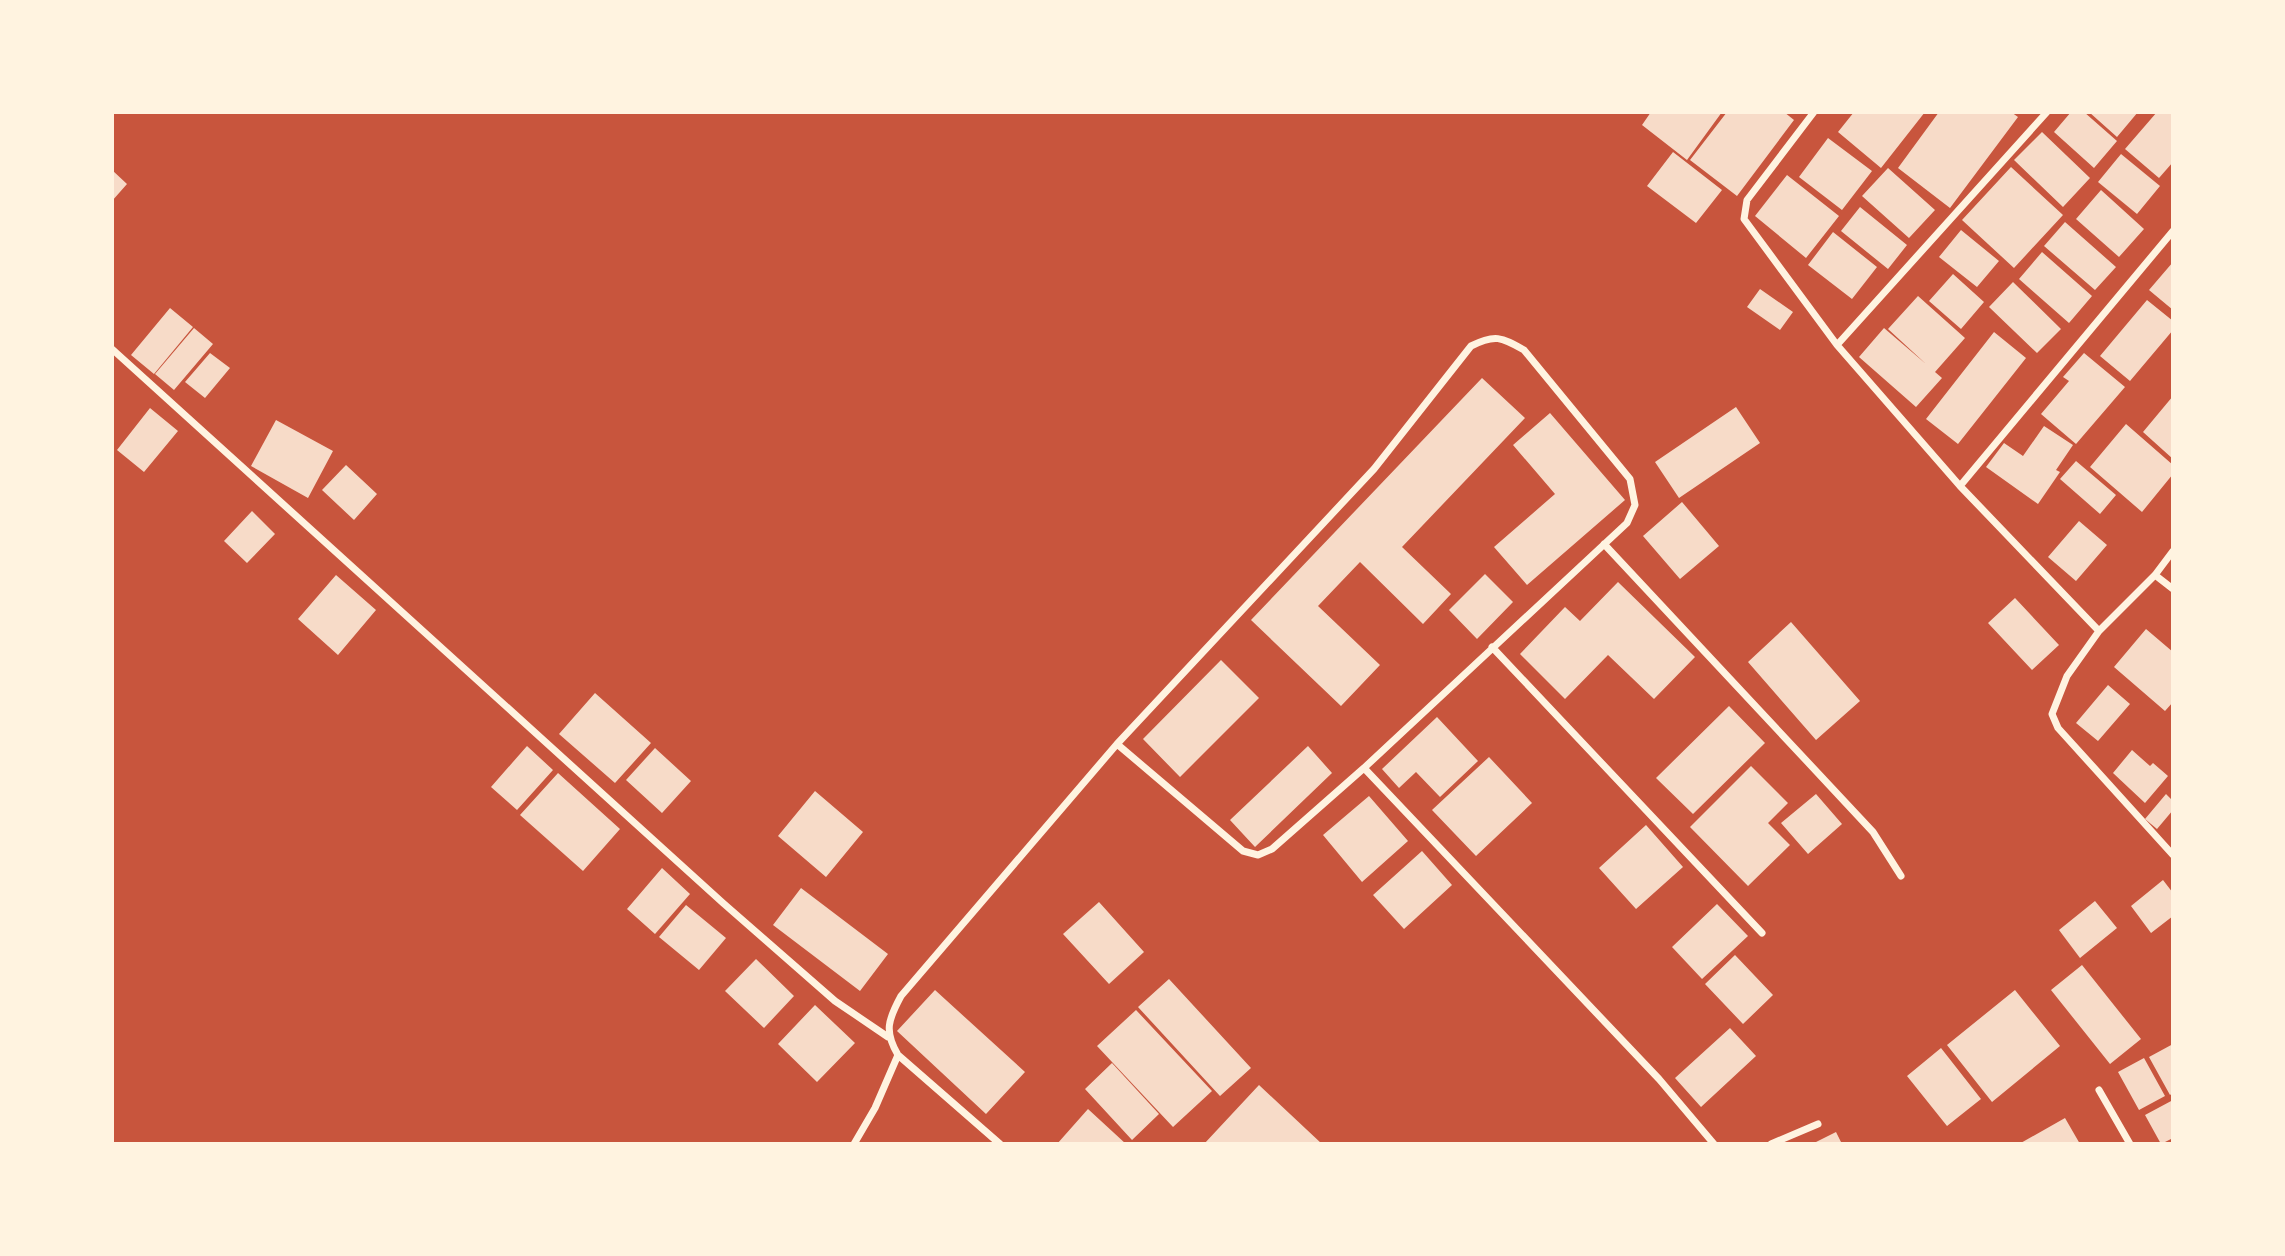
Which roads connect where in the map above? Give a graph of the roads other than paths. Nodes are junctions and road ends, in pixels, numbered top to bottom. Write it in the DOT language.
graph roads {
  1 [pos="1814,112"];
  2 [pos="2047,112"];
  3 [pos="2173,231"];
  4 [pos="1838,345"];
  5 [pos="112,349"];
  6 [pos="1960,486"];
  7 [pos="1604,544"];
  8 [pos="2173,551"];
  9 [pos="2155,575"];
  10 [pos="2173,589"];
  11 [pos="2099,631"];
  12 [pos="1492,647"];
  13 [pos="1117,744"];
  14 [pos="1364,768"];
  15 [pos="2173,855"];
  16 [pos="1901,876"];
  17 [pos="1762,933"];
  18 [pos="888,1037"];
  19 [pos="898,1055"];
  20 [pos="2099,1090"];
  21 [pos="1818,1124"];
  22 [pos="854,1144"];
  23 [pos="1000,1144"];
  24 [pos="1714,1144"];
  25 [pos="1771,1144"];
  26 [pos="2130,1144"];
  1 -- 4 [label="street"];
  2 -- 4 [label="street"];
  3 -- 6 [label="street"];
  4 -- 6 [label="street"];
  5 -- 18 [label="street"];
  6 -- 11 [label="street"];
  7 -- 12 [label="street"];
  7 -- 13 [label="street"];
  7 -- 16 [label="street"];
  8 -- 9 [label="street"];
  9 -- 10 [label="street"];
  9 -- 11 [label="street"];
  11 -- 15 [label="street"];
  12 -- 14 [label="street"];
  12 -- 17 [label="street"];
  13 -- 14 [label="street"];
  13 -- 18 [label="street"];
  14 -- 24 [label="street"];
  18 -- 19 [label="street"];
  19 -- 22 [label="street"];
  19 -- 23 [label="street"];
  20 -- 26 [label="street"];
  21 -- 25 [label="street"];
}
